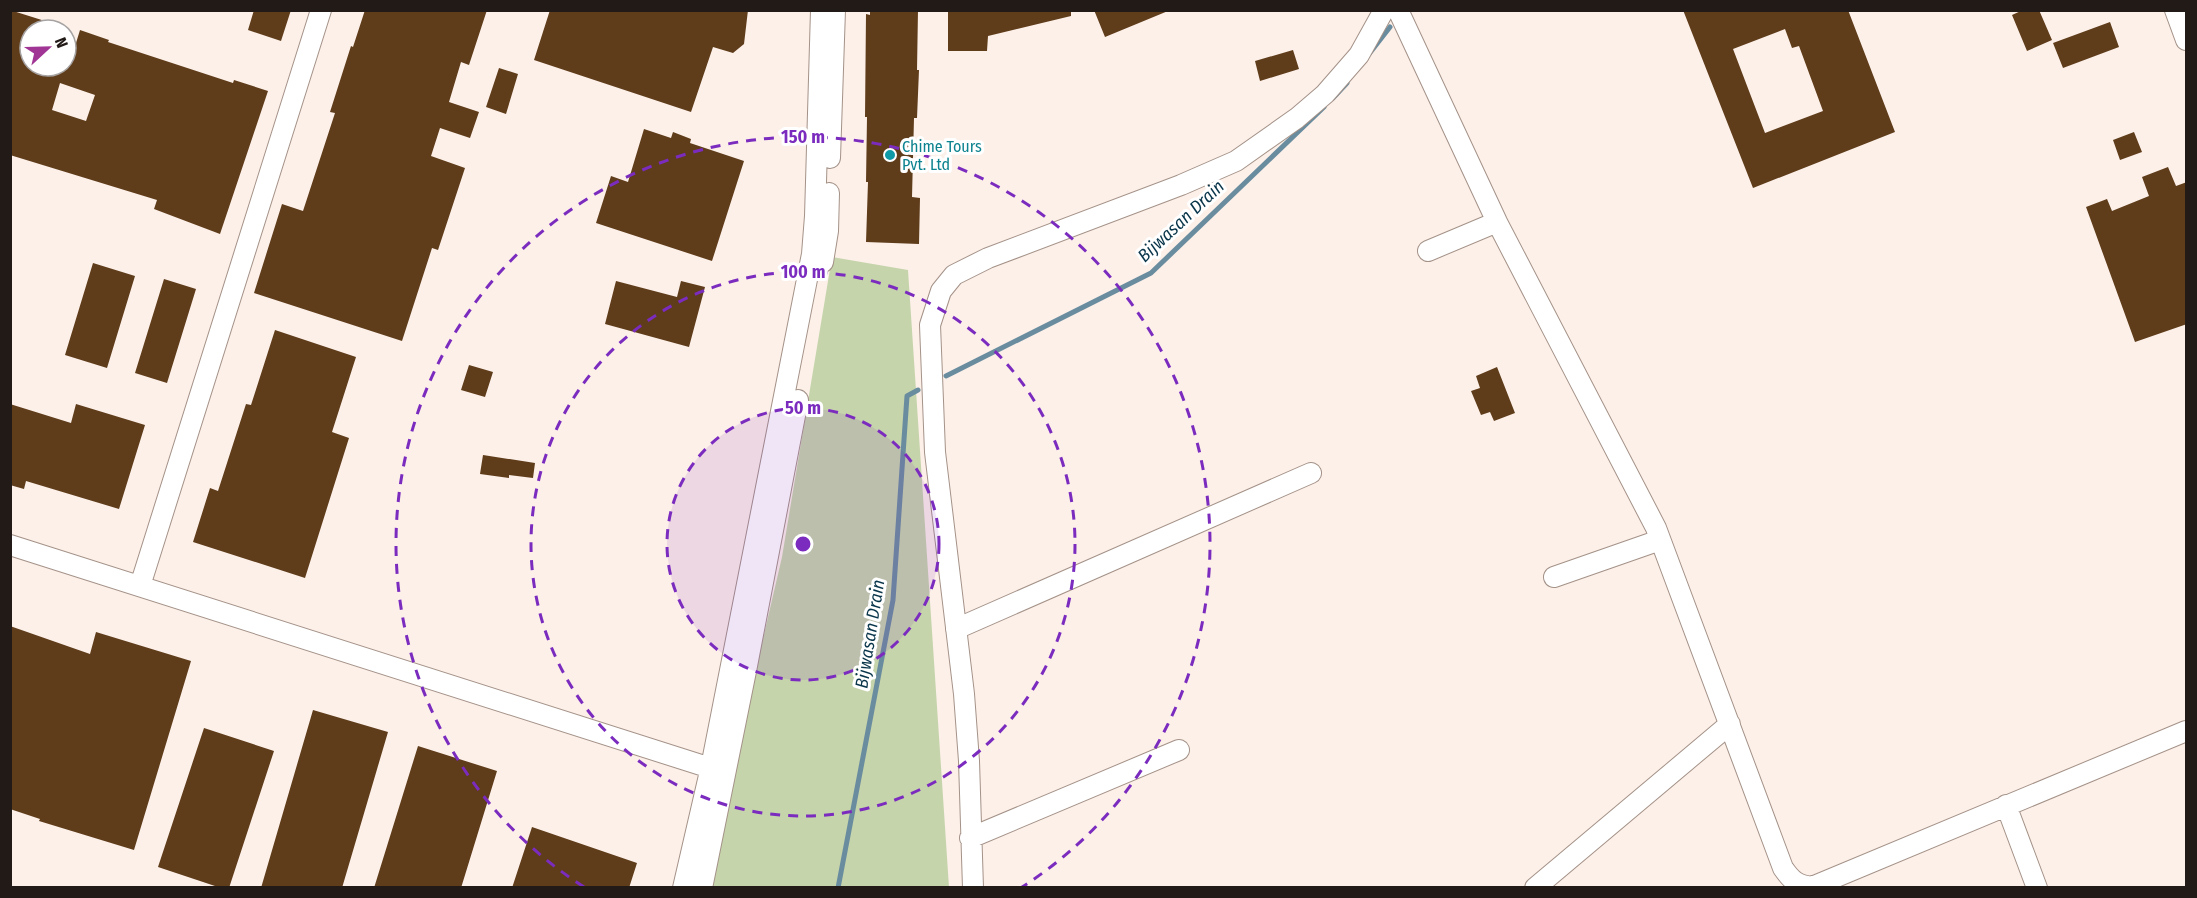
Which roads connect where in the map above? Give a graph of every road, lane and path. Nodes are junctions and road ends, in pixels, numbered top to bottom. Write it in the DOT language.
graph roads {
  1 [pos="321,10"];
  2 [pos="821,10"];
  3 [pos="835,10"];
  4 [pos="1384,10"];
  5 [pos="1398,10"];
  6 [pos="2175,10"];
  7 [pos="2187,40"];
  8 [pos="1497,222"];
  9 [pos="1428,251"];
  10 [pos="1311,473"];
  11 [pos="1660,540"];
  12 [pos="10,545"];
  13 [pos="1554,578"];
  14 [pos="140,586"];
  15 [pos="956,629"];
  16 [pos="1730,724"];
  17 [pos="2187,731"];
  18 [pos="1179,750"];
  19 [pos="718,770"];
  20 [pos="2006,805"];
  21 [pos="970,838"];
  22 [pos="1798,887"];
  23 [pos="683,888"];
  24 [pos="702,888"];
  25 [pos="973,888"];
  26 [pos="1535,888"];
  27 [pos="2037,888"];
  1 -- 14 [label="street"];
  2 -- 19 [label="street"];
  3 -- 19 [label="street"];
  4 -- 15 [label="street"];
  5 -- 8 [label="street"];
  6 -- 7 [label="street"];
  8 -- 9 [label="street"];
  8 -- 11 [label="street"];
  10 -- 15 [label="street"];
  11 -- 13 [label="street"];
  11 -- 16 [label="street"];
  12 -- 14 [label="street"];
  14 -- 19 [label="street"];
  15 -- 21 [label="street"];
  16 -- 22 [label="street"];
  16 -- 26 [label="street"];
  17 -- 20 [label="street"];
  18 -- 21 [label="street"];
  19 -- 23 [label="street"];
  19 -- 24 [label="street"];
  20 -- 22 [label="street"];
  20 -- 27 [label="street"];
  21 -- 25 [label="street"];
}
